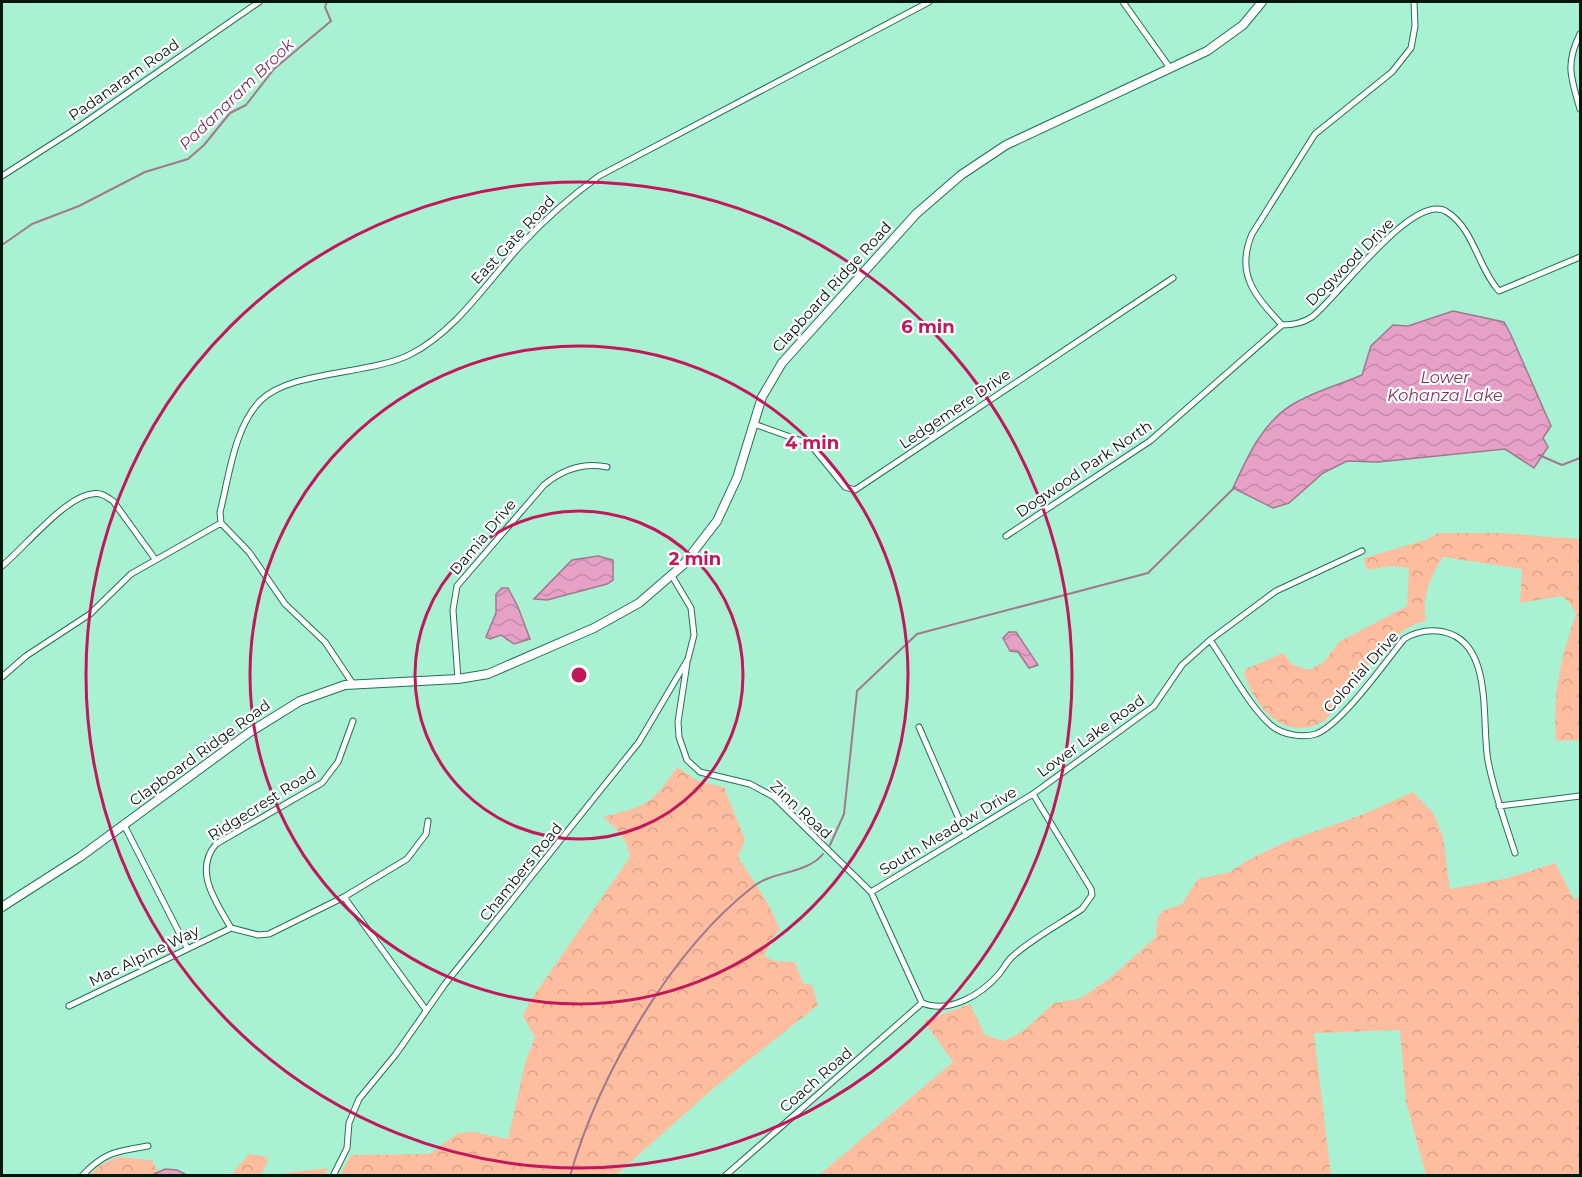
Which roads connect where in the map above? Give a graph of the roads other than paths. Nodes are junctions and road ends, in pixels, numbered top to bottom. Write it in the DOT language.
graph roads {
  1 [pos="259,2"];
  2 [pos="929,2"];
  3 [pos="1122,2"];
  4 [pos="1262,2"];
  5 [pos="1414,2"];
  6 [pos="1581,34"];
  7 [pos="1170,68"];
  8 [pos="1579,102"];
  9 [pos="1581,109"];
  10 [pos="2,176"];
  11 [pos="1581,257"];
  12 [pos="1173,278"];
  13 [pos="1282,325"];
  14 [pos="754,424"];
  15 [pos="607,467"];
  16 [pos="221,523"];
  17 [pos="1006,536"];
  18 [pos="1362,551"];
  19 [pos="155,559"];
  20 [pos="2,566"];
  21 [pos="672,576"];
  22 [pos="1210,640"];
  23 [pos="688,659"];
  24 [pos="2,677"];
  25 [pos="458,679"];
  26 [pos="353,684"];
  27 [pos="353,721"];
  28 [pos="919,727"];
  29 [pos="1033,794"];
  30 [pos="1581,796"];
  31 [pos="1500,806"];
  32 [pos="428,821"];
  33 [pos="124,825"];
  34 [pos="966,834"];
  35 [pos="1515,853"];
  36 [pos="871,892"];
  37 [pos="344,897"];
  38 [pos="2,907"];
  39 [pos="231,928"];
  40 [pos="187,948"];
  41 [pos="922,1003"];
  42 [pos="69,1006"];
  43 [pos="426,1010"];
  44 [pos="148,1146"];
  45 [pos="82,1176"];
  46 [pos="333,1176"];
  47 [pos="724,1176"];
  1 -- 10 [label="street, Padanaram Road"];
  2 -- 16 [label="street, East Gate Road"];
  3 -- 7 [label="street"];
  4 -- 7 [label="main road, Clapboard Ridge Road"];
  5 -- 13 [label="street"];
  6 -- 8 [label="street"];
  7 -- 14 [label="main road, Clapboard Ridge Road"];
  8 -- 9 [label="street"];
  11 -- 13 [label="street, Dogwood Drive"];
  12 -- 14 [label="street, Ledgemere Drive"];
  13 -- 17 [label="street, Dogwood Park North"];
  14 -- 21 [label="main road, Clapboard Ridge Road"];
  15 -- 25 [label="street, Damia Drive"];
  16 -- 19 [label="street"];
  16 -- 26 [label="street"];
  18 -- 22 [label="street, Lower Lake Road"];
  19 -- 20 [label="street"];
  19 -- 24 [label="street"];
  21 -- 23 [label="street, Chambers Road"];
  21 -- 25 [label="main road, Clapboard Ridge Road"];
  22 -- 29 [label="street, Lower Lake Road"];
  22 -- 31 [label="street, Colonial Drive"];
  23 -- 36 [label="street, Zinn Road"];
  23 -- 43 [label="street, Chambers Road"];
  25 -- 26 [label="main road, Clapboard Ridge Road"];
  26 -- 33 [label="main road, Clapboard Ridge Road"];
  27 -- 39 [label="street, Ridgecrest Road"];
  28 -- 34 [label="street"];
  29 -- 34 [label="street, South Meadow Drive"];
  29 -- 41 [label="street, South Meadow Drive"];
  30 -- 31 [label="street"];
  31 -- 35 [label="street, Colonial Drive"];
  32 -- 37 [label="street"];
  33 -- 38 [label="main road, Clapboard Ridge Road"];
  33 -- 40 [label="street"];
  34 -- 36 [label="street, South Meadow Drive"];
  36 -- 41 [label="street, Zinn Road"];
  37 -- 39 [label="street"];
  37 -- 43 [label="street"];
  39 -- 40 [label="street, Mac Alpine Way"];
  40 -- 42 [label="street, Mac Alpine Way"];
  41 -- 47 [label="street, Coach Road"];
  43 -- 46 [label="street, Chambers Road"];
  44 -- 45 [label="street"];
}
